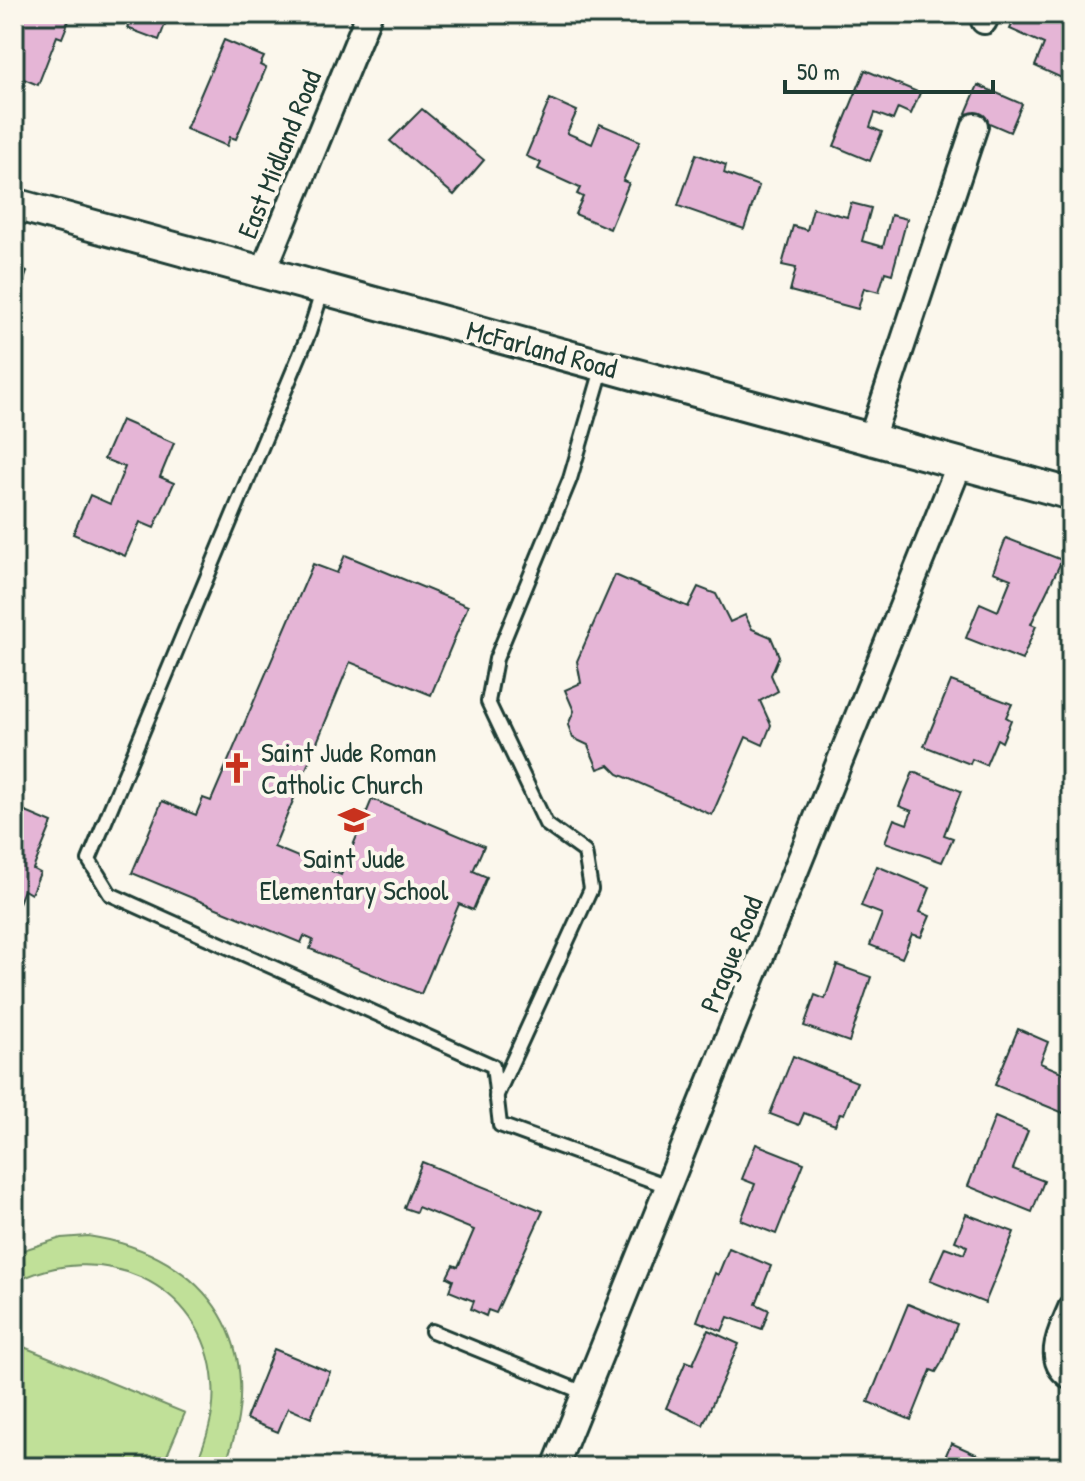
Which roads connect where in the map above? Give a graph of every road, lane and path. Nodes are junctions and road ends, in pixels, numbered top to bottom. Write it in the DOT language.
graph roads {
  1 [pos="369,14"];
  2 [pos="975,126"];
  3 [pos="14,204"];
  4 [pos="263,272"];
  5 [pos="323,289"];
  6 [pos="603,366"];
  7 [pos="871,439"];
  8 [pos="960,463"];
  9 [pos="1071,494"];
  10 [pos="496,1097"];
  11 [pos="670,1187"];
  12 [pos="1071,1308"];
  13 [pos="432,1331"];
  14 [pos="1065,1370"];
  15 [pos="587,1394"];
  16 [pos="555,1467"];
  1 -- 4 [label="street, East Midland Road"];
  2 -- 7 [label="street"];
  3 -- 4 [label="street, McFarland Road"];
  4 -- 5 [label="street, McFarland Road"];
  5 -- 6 [label="street, McFarland Road"];
  5 -- 10 [label="lane"];
  6 -- 7 [label="street, McFarland Road"];
  6 -- 10 [label="lane"];
  7 -- 8 [label="street, McFarland Road"];
  8 -- 9 [label="street, McFarland Road"];
  8 -- 11 [label="street, Prague Road"];
  10 -- 11 [label="lane"];
  11 -- 15 [label="street, Prague Road"];
  12 -- 14 [label="street"];
  13 -- 15 [label="lane"];
  15 -- 16 [label="street, Prague Road"];
}
